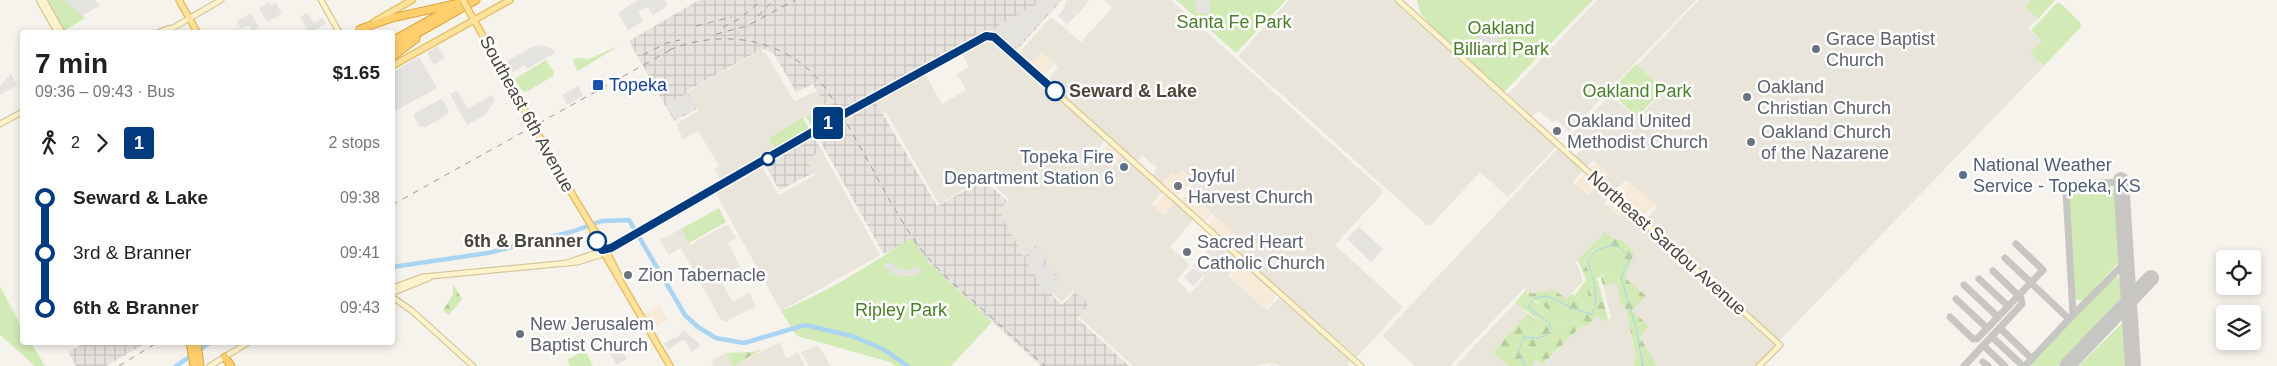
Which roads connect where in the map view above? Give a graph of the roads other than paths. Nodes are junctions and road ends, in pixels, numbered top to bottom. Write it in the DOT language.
graph roads {
  1 [pos="39,0"];
  2 [pos="44,0"];
  3 [pos="179,0"];
  4 [pos="221,0"];
  5 [pos="321,0"];
  6 [pos="412,0"];
  7 [pos="510,0"];
  8 [pos="1398,0"];
  9 [pos="462,1"];
  10 [pos="476,1"];
  11 [pos="189,18"];
  12 [pos="474,20"];
  13 [pos="441,21"];
  14 [pos="172,28"];
  15 [pos="56,30"];
  16 [pos="61,30"];
  17 [pos="166,30"];
  18 [pos="169,30"];
  19 [pos="196,30"];
  20 [pos="338,30"];
  21 [pos="360,30"];
  22 [pos="361,30"];
  23 [pos="395,39"];
  24 [pos="395,46"];
  25 [pos="395,55"];
  26 [pos="395,64"];
  27 [pos="20,113"];
  28 [pos="0,124"];
  29 [pos="604,251"];
  30 [pos="433,277"];
  31 [pos="395,287"];
  32 [pos="395,294"];
  33 [pos="395,297"];
  34 [pos="190,345"];
  35 [pos="197,345"];
  36 [pos="244,345"];
  37 [pos="224,357"];
  38 [pos="194,366"];
  39 [pos="200,366"];
  40 [pos="210,366"];
  41 [pos="229,366"];
  42 [pos="473,366"];
  43 [pos="670,366"];
  44 [pos="1360,366"];
  45 [pos="1760,366"];
  1 -- 15 [label="main road"];
  2 -- 16 [label="main road"];
  3 -- 11 [label="main road"];
  4 -- 11 [label="main road"];
  5 -- 20 [label="main road"];
  6 -- 21 [label="main road"];
  7 -- 12 [label="main road"];
  8 -- 45 [label="main road, Northeast Sardou Avenue"];
  9 -- 12 [label="main road, Southeast 6th Avenue, bridge"];
  9 -- 22 [label="highway"];
  9 -- 23 [label="highway"];
  10 -- 13 [label="highway"];
  11 -- 14 [label="main road"];
  11 -- 19 [label="main road"];
  12 -- 26 [label="main road"];
  12 -- 29 [label="main road, Southeast 6th Avenue, bridge"];
  13 -- 24 [label="highway"];
  13 -- 25 [label="highway"];
  14 -- 17 [label="main road"];
  14 -- 18 [label="main road"];
  27 -- 28 [label="main road"];
  29 -- 30 [label="main road"];
  29 -- 43 [label="main road, Southeast 6th Avenue"];
  29 -- 44 [label="main road, bridge"];
  30 -- 31 [label="main road"];
  30 -- 32 [label="main road"];
  33 -- 42 [label="main road"];
  34 -- 38 [label="highway"];
  35 -- 39 [label="highway"];
  36 -- 37 [label="main road"];
  37 -- 40 [label="main road"];
  37 -- 41 [label="highway"];
}
